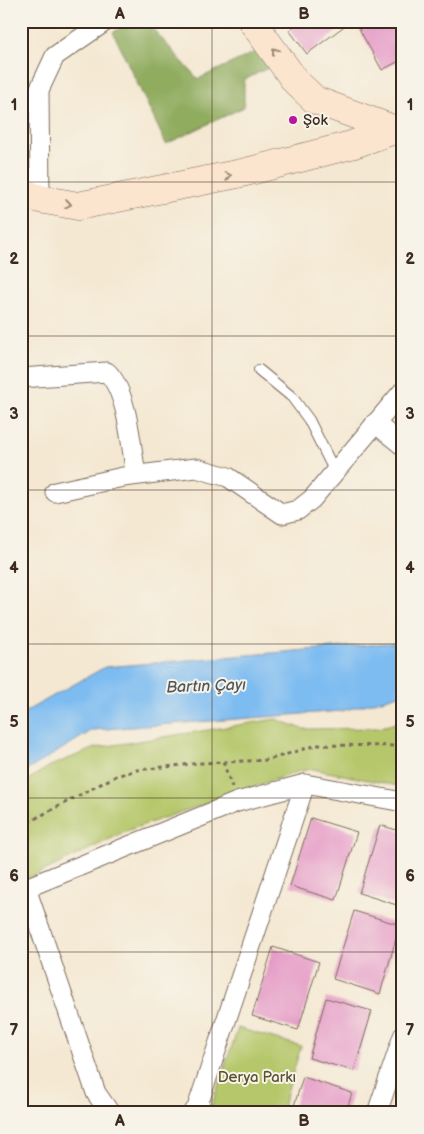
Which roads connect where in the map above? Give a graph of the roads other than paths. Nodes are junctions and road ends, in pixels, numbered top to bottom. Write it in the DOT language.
graph roads {
  1 [pos="106,21"];
  2 [pos="252,21"];
  3 [pos="350,112"];
  4 [pos="398,128"];
  5 [pos="351,145"];
  6 [pos="31,196"];
  7 [pos="259,370"];
  8 [pos="21,378"];
  9 [pos="403,391"];
  10 [pos="376,423"];
  11 [pos="403,446"];
  12 [pos="336,470"];
  13 [pos="136,475"];
  14 [pos="55,492"];
  15 [pos="305,784"];
  16 [pos="403,802"];
  17 [pos="23,889"];
  18 [pos="403,1036"];
  19 [pos="110,1113"];
  20 [pos="193,1113"];
  21 [pos="377,1113"];
  1 -- 6 [label="street"];
  3 -- 2 [label="street, one-way"];
  3 -- 4 [label="street"];
  3 -- 5 [label="street"];
  4 -- 5 [label="street"];
  6 -- 5 [label="street, one-way"];
  7 -- 12 [label="lane"];
  8 -- 13 [label="street"];
  9 -- 10 [label="street"];
  10 -- 11 [label="street"];
  10 -- 12 [label="street"];
  12 -- 13 [label="street"];
  13 -- 14 [label="street"];
  15 -- 16 [label="street"];
  15 -- 17 [label="street"];
  15 -- 20 [label="street"];
  17 -- 19 [label="street"];
  18 -- 21 [label="street"];
}
